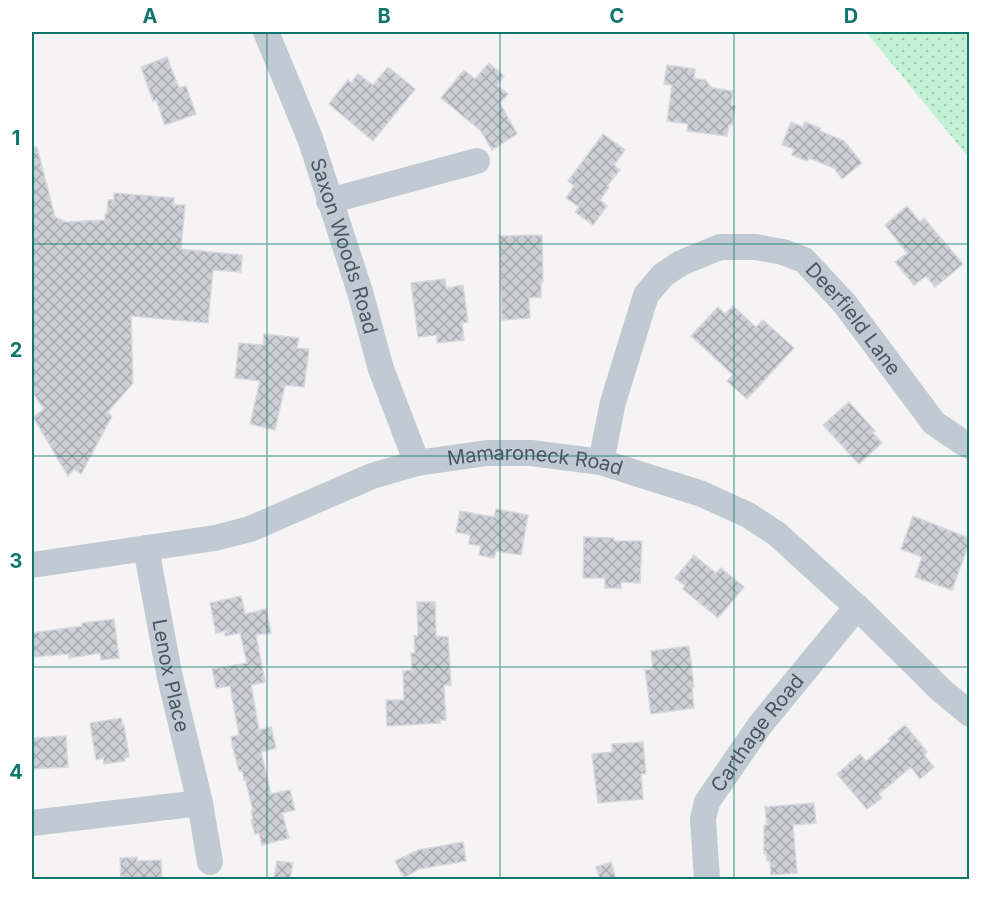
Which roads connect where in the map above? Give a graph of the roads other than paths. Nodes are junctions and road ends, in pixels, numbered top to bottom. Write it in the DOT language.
graph roads {
  1 [pos="266,32"];
  2 [pos="477,161"];
  3 [pos="329,201"];
  4 [pos="969,446"];
  5 [pos="601,462"];
  6 [pos="417,463"];
  7 [pos="146,548"];
  8 [pos="32,565"];
  9 [pos="857,607"];
  10 [pos="969,714"];
  11 [pos="200,803"];
  12 [pos="32,823"];
  13 [pos="210,862"];
  14 [pos="707,879"];
  1 -- 3 [label="street, Saxon Woods Road"];
  2 -- 3 [label="street"];
  3 -- 6 [label="street, Saxon Woods Road"];
  4 -- 5 [label="street, Deerfield Lane"];
  5 -- 6 [label="street, Mamaroneck Road"];
  5 -- 9 [label="street, Mamaroneck Road"];
  6 -- 7 [label="street, Mamaroneck Road"];
  7 -- 8 [label="street, Mamaroneck Road"];
  7 -- 11 [label="street, Lenox Place"];
  9 -- 10 [label="street, Mamaroneck Road"];
  9 -- 14 [label="street, Carthage Road"];
  11 -- 12 [label="street"];
  11 -- 13 [label="street, Lenox Place"];
}
